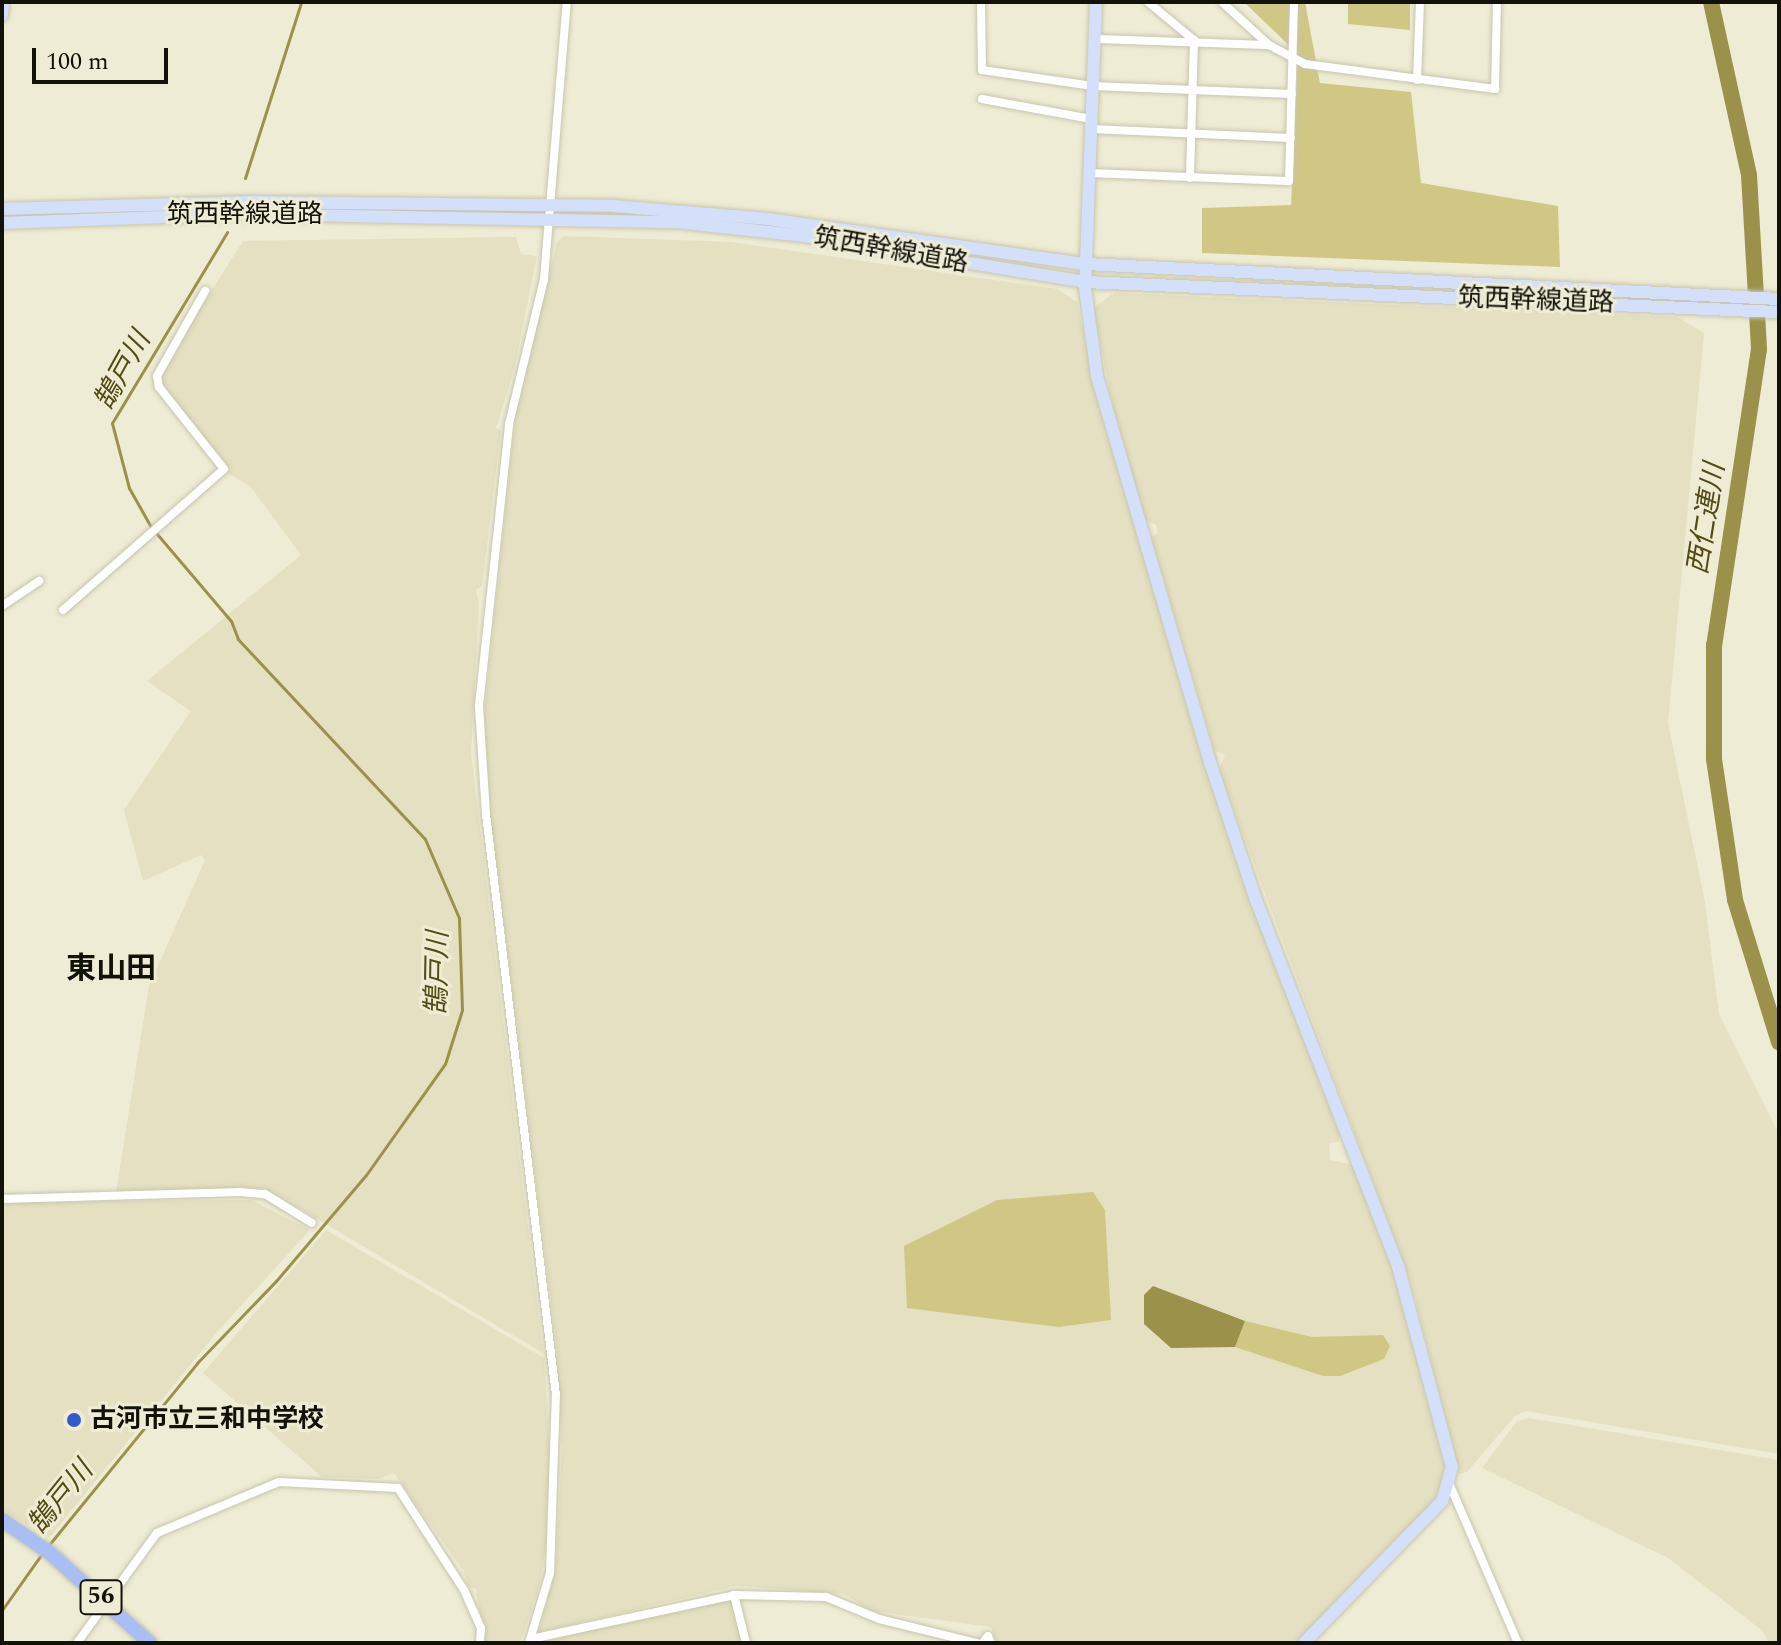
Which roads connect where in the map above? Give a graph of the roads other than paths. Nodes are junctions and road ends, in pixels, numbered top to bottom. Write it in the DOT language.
graph roads {
  1 [pos="3,2"];
  2 [pos="567,2"];
  3 [pos="981,2"];
  4 [pos="1096,2"];
  5 [pos="1148,2"];
  6 [pos="1222,2"];
  7 [pos="1294,2"];
  8 [pos="1420,2"];
  9 [pos="1497,2"];
  10 [pos="2,15"];
  11 [pos="1095,39"];
  12 [pos="1194,40"];
  13 [pos="1269,45"];
  14 [pos="1294,60"];
  15 [pos="1417,80"];
  16 [pos="1093,86"];
  17 [pos="1194,88"];
  18 [pos="1292,94"];
  19 [pos="982,99"];
  20 [pos="1091,124"];
  21 [pos="1191,133"];
  22 [pos="1291,138"];
  23 [pos="1089,173"];
  24 [pos="1190,178"];
  25 [pos="551,204"];
  26 [pos="2,209"];
  27 [pos="550,218"];
  28 [pos="2,223"];
  29 [pos="1086,264"];
  30 [pos="1085,282"];
  31 [pos="205,291"];
  32 [pos="1734,303"];
  33 [pos="1775,305"];
  34 [pos="39,581"];
  35 [pos="2,606"];
  36 [pos="63,610"];
  37 [pos="2,1199"];
  38 [pos="312,1223"];
  39 [pos="1449,1483"];
  40 [pos="2,1520"];
  41 [pos="734,1595"];
  42 [pos="104,1600"];
  43 [pos="530,1641"];
  44 [pos="77,1643"];
  45 [pos="150,1643"];
  46 [pos="480,1643"];
  47 [pos="746,1643"];
  48 [pos="980,1643"];
  49 [pos="991,1643"];
  50 [pos="1304,1643"];
  51 [pos="1518,1643"];
  1 -- 10 [label="street"];
  2 -- 25 [label="street"];
  3 -- 16 [label="street"];
  4 -- 11 [label="street"];
  5 -- 12 [label="street"];
  6 -- 13 [label="street"];
  7 -- 14 [label="street"];
  8 -- 15 [label="street"];
  9 -- 15 [label="street"];
  11 -- 12 [label="street"];
  11 -- 16 [label="street"];
  12 -- 13 [label="street"];
  12 -- 17 [label="street"];
  13 -- 14 [label="street"];
  14 -- 15 [label="street"];
  14 -- 18 [label="street"];
  16 -- 17 [label="street"];
  16 -- 20 [label="street"];
  17 -- 18 [label="street"];
  17 -- 21 [label="street"];
  18 -- 22 [label="street"];
  19 -- 20 [label="street"];
  20 -- 21 [label="street"];
  20 -- 23 [label="street"];
  21 -- 22 [label="street"];
  21 -- 24 [label="street"];
  22 -- 24 [label="street"];
  23 -- 24 [label="street"];
  23 -- 29 [label="street"];
  25 -- 26 [label="street, 筑西幹線道路"];
  25 -- 27 [label="street"];
  25 -- 29 [label="street, 筑西幹線道路"];
  27 -- 28 [label="street, 筑西幹線道路"];
  27 -- 30 [label="street, 筑西幹線道路"];
  27 -- 43 [label="street"];
  29 -- 30 [label="street"];
  29 -- 32 [label="street, 筑西幹線道路"];
  30 -- 32 [label="street, 筑西幹線道路"];
  30 -- 39 [label="street"];
  31 -- 36 [label="street"];
  32 -- 33 [label="street, 筑西幹線道路"];
  34 -- 35 [label="street"];
  37 -- 38 [label="street"];
  39 -- 50 [label="street"];
  39 -- 51 [label="street"];
  40 -- 42 [label="main road, 56"];
  41 -- 43 [label="street"];
  41 -- 47 [label="street"];
  41 -- 48 [label="street"];
  42 -- 44 [label="street"];
  42 -- 45 [label="main road, 56"];
  42 -- 46 [label="street"];
  48 -- 49 [label="street"];
}
